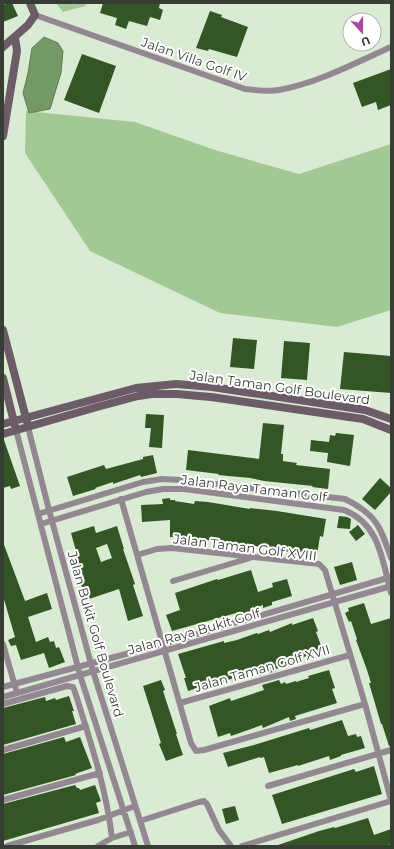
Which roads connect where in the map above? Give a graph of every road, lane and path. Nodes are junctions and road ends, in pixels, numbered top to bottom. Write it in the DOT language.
graph roads {
  1 [pos="30,3"];
  2 [pos="35,15"];
  3 [pos="15,37"];
  4 [pos="3,47"];
  5 [pos="391,47"];
  6 [pos="3,136"];
  7 [pos="3,330"];
  8 [pos="3,378"];
  9 [pos="26,418"];
  10 [pos="391,419"];
  11 [pos="14,421"];
  12 [pos="3,424"];
  13 [pos="28,427"];
  14 [pos="16,430"];
  15 [pos="391,430"];
  16 [pos="3,434"];
  17 [pos="114,491"];
  18 [pos="95,496"];
  19 [pos="119,500"];
  20 [pos="98,506"];
  21 [pos="52,509"];
  22 [pos="38,514"];
  23 [pos="52,520"];
  24 [pos="41,524"];
  25 [pos="137,555"];
  26 [pos="252,557"];
  27 [pos="391,558"];
  28 [pos="389,578"];
  29 [pos="173,581"];
  30 [pos="390,589"];
  31 [pos="332,594"];
  32 [pos="335,602"];
  33 [pos="3,644"];
  34 [pos="163,644"];
  35 [pos="165,652"];
  36 [pos="350,655"];
  37 [pos="91,663"];
  38 [pos="78,666"];
  39 [pos="93,671"];
  40 [pos="80,675"];
  41 [pos="14,683"];
  42 [pos="3,687"];
  43 [pos="17,693"];
  44 [pos="3,697"];
  45 [pos="180,703"];
  46 [pos="3,704"];
  47 [pos="365,704"];
  48 [pos="86,726"];
  49 [pos="3,750"];
  50 [pos="391,750"];
  51 [pos="378,754"];
  52 [pos="100,773"];
  53 [pos="268,786"];
  54 [pos="3,800"];
  55 [pos="391,801"];
  56 [pos="135,806"];
  57 [pos="124,810"];
  58 [pos="109,816"];
  59 [pos="140,822"];
  60 [pos="131,832"];
  61 [pos="112,838"];
  62 [pos="11,846"];
  63 [pos="98,846"];
  64 [pos="135,846"];
  65 [pos="148,846"];
  66 [pos="231,846"];
  67 [pos="242,846"];
  1 -- 2 [label="street"];
  2 -- 3 [label="street"];
  2 -- 5 [label="street, Jalan Villa Golf IV"];
  3 -- 4 [label="street"];
  3 -- 6 [label="street"];
  7 -- 9 [label="street"];
  8 -- 11 [label="street"];
  9 -- 10 [label="street, Jalan Taman Golf Boulevard"];
  9 -- 11 [label="street, Jalan Taman Golf Boulevard"];
  9 -- 13 [label="street"];
  11 -- 12 [label="street, Jalan Taman Golf Boulevard"];
  11 -- 14 [label="street"];
  13 -- 14 [label="street, Jalan Taman Golf Boulevard"];
  13 -- 15 [label="street, Jalan Taman Golf Boulevard"];
  13 -- 21 [label="street, Jalan Bukit Golf Boulevard"];
  14 -- 16 [label="street, Jalan Taman Golf Boulevard"];
  14 -- 22 [label="street, Jalan Bukit Golf Boulevard"];
  17 -- 18 [label="street, Jalan Raya Taman Golf"];
  17 -- 19 [label="street"];
  17 -- 27 [label="street, Jalan Raya Taman Golf"];
  18 -- 20 [label="street"];
  18 -- 21 [label="street, Jalan Raya Taman Golf"];
  19 -- 20 [label="street, Jalan Raya Taman Golf"];
  19 -- 25 [label="street"];
  19 -- 28 [label="street, Jalan Raya Taman Golf"];
  20 -- 23 [label="street, Jalan Raya Taman Golf"];
  21 -- 22 [label="street, Jalan Raya Taman Golf"];
  21 -- 23 [label="street, Jalan Bukit Golf Boulevard"];
  22 -- 24 [label="street, Jalan Bukit Golf Boulevard"];
  23 -- 24 [label="street, Jalan Raya Taman Golf"];
  23 -- 37 [label="street, Jalan Bukit Golf Boulevard"];
  24 -- 38 [label="street, Jalan Bukit Golf Boulevard"];
  25 -- 26 [label="street, Jalan Taman Golf XVIII"];
  25 -- 34 [label="street"];
  26 -- 29 [label="street"];
  26 -- 31 [label="street, Jalan Taman Golf XVIII"];
  28 -- 30 [label="street, Jalan Raya Taman Golf"];
  28 -- 31 [label="street, Jalan Raya Bukit Golf"];
  30 -- 32 [label="street, Jalan Raya Bukit Golf"];
  31 -- 32 [label="street, Jalan Taman Golf XVIII"];
  31 -- 34 [label="street, Jalan Raya Bukit Golf"];
  32 -- 35 [label="street, Jalan Raya Bukit Golf"];
  32 -- 36 [label="street, Jalan Taman Golf XVIII"];
  33 -- 41 [label="street"];
  34 -- 35 [label="street"];
  34 -- 37 [label="street, Jalan Raya Bukit Golf"];
  35 -- 39 [label="street, Jalan Raya Bukit Golf"];
  35 -- 45 [label="street"];
  36 -- 45 [label="street, Jalan Taman Golf XVII"];
  36 -- 47 [label="street, Jalan Taman Golf XVIII"];
  37 -- 38 [label="street, Jalan Raya Bukit Golf"];
  37 -- 39 [label="street, Jalan Bukit Golf Boulevard"];
  38 -- 40 [label="street, Jalan Bukit Golf Boulevard"];
  38 -- 41 [label="street, Jalan Raya Bukit Golf"];
  39 -- 40 [label="street, Jalan Raya Bukit Golf"];
  39 -- 56 [label="street, Jalan Bukit Golf Boulevard"];
  40 -- 43 [label="street, Jalan Raya Bukit Golf"];
  40 -- 57 [label="street, Jalan Bukit Golf Boulevard"];
  41 -- 42 [label="street, Jalan Raya Bukit Golf"];
  41 -- 43 [label="street"];
  43 -- 44 [label="street, Jalan Raya Bukit Golf"];
  45 -- 47 [label="street"];
  46 -- 48 [label="street"];
  47 -- 51 [label="street, Jalan Taman Golf XVIII"];
  48 -- 49 [label="street"];
  48 -- 52 [label="street"];
  50 -- 51 [label="street"];
  51 -- 53 [label="street"];
  51 -- 55 [label="street, Jalan Taman Golf XVIII"];
  52 -- 54 [label="street"];
  52 -- 58 [label="street"];
  55 -- 67 [label="street"];
  56 -- 57 [label="street"];
  56 -- 59 [label="street, Jalan Bukit Golf Boulevard"];
  57 -- 58 [label="street"];
  57 -- 60 [label="street, Jalan Bukit Golf Boulevard"];
  58 -- 61 [label="street"];
  58 -- 62 [label="street"];
  59 -- 65 [label="street, Jalan Bukit Golf Boulevard"];
  59 -- 66 [label="street"];
  60 -- 61 [label="street"];
  60 -- 64 [label="street, Jalan Bukit Golf Boulevard"];
  61 -- 63 [label="street"];
}
